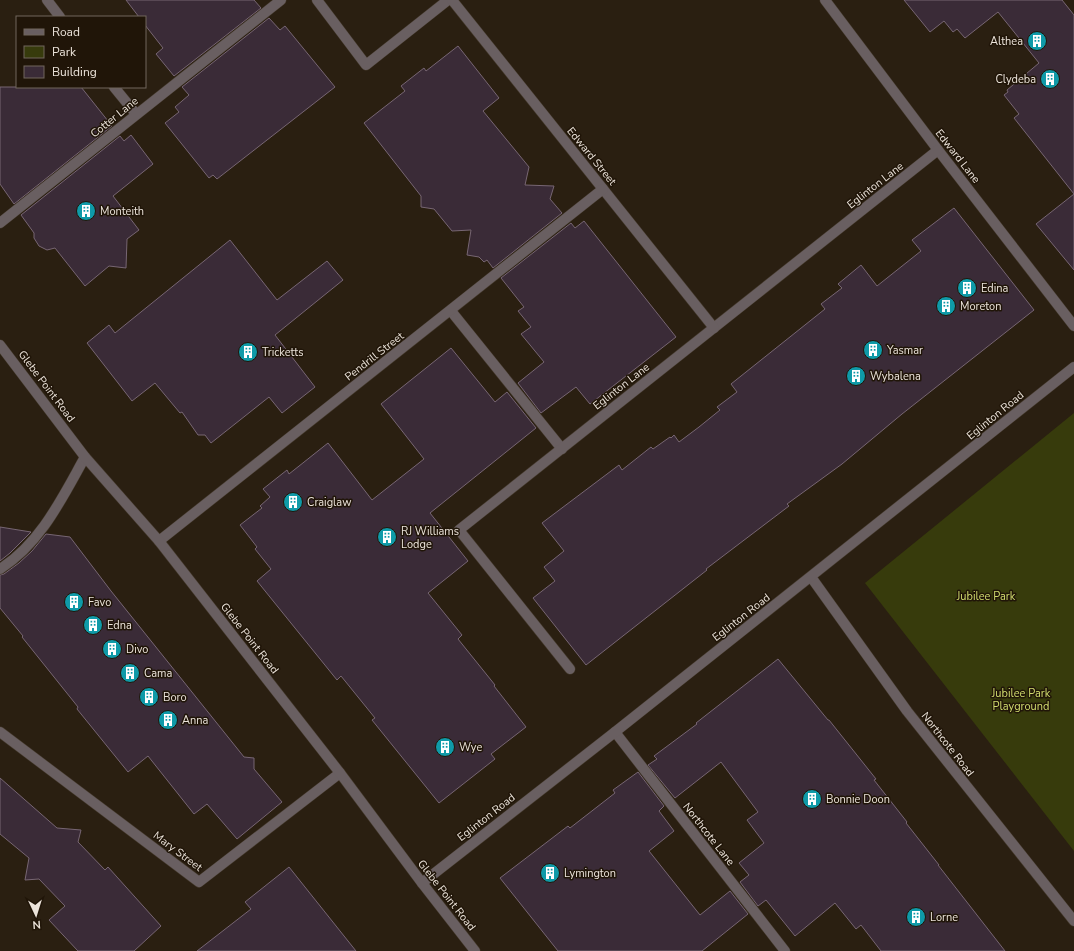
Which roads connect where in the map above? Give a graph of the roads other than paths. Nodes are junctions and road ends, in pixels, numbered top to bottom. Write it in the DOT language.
graph roads {
  1 [pos="47,0"];
  2 [pos="280,0"];
  3 [pos="317,0"];
  4 [pos="448,0"];
  5 [pos="452,0"];
  6 [pos="825,0"];
  7 [pos="59,16"];
  8 [pos="115,88"];
  9 [pos="136,114"];
  10 [pos="938,150"];
  11 [pos="603,189"];
  12 [pos="0,223"];
  13 [pos="451,311"];
  14 [pos="1074,326"];
  15 [pos="714,328"];
  16 [pos="0,344"];
  17 [pos="1074,367"];
  18 [pos="562,449"];
  19 [pos="86,457"];
  20 [pos="159,541"];
  21 [pos="0,569"];
  22 [pos="811,576"];
  23 [pos="570,669"];
  24 [pos="0,732"];
  25 [pos="615,732"];
  26 [pos="340,772"];
  27 [pos="422,883"];
  28 [pos="1074,921"];
  29 [pos="475,951"];
  30 [pos="785,951"];
  1 -- 7 [label="street"];
  2 -- 9 [label="street, Cotter Lane"];
  3 -- 4 [label="street"];
  5 -- 11 [label="street, Edward Street"];
  6 -- 10 [label="street, Edward Lane"];
  8 -- 9 [label="street"];
  9 -- 12 [label="street, Cotter Lane"];
  10 -- 14 [label="street, Edward Lane"];
  10 -- 15 [label="street, Eglinton Lane"];
  11 -- 13 [label="street, Pendrill Street"];
  11 -- 15 [label="street, Edward Street"];
  13 -- 18 [label="street"];
  13 -- 20 [label="street, Pendrill Street"];
  15 -- 18 [label="street, Eglinton Lane"];
  16 -- 19 [label="street, Glebe Point Road"];
  17 -- 22 [label="street, Eglinton Road"];
  18 -- 23 [label="street, Eglinton Lane"];
  19 -- 20 [label="street, Glebe Point Road"];
  19 -- 21 [label="street"];
  20 -- 26 [label="street, Glebe Point Road"];
  22 -- 25 [label="street, Eglinton Road"];
  22 -- 28 [label="street, Northcote Road"];
  24 -- 26 [label="street, Mary Street"];
  25 -- 27 [label="street, Eglinton Road"];
  25 -- 30 [label="street, Northcote Lane"];
  26 -- 27 [label="street, Glebe Point Road"];
  27 -- 29 [label="street, Glebe Point Road"];
}
